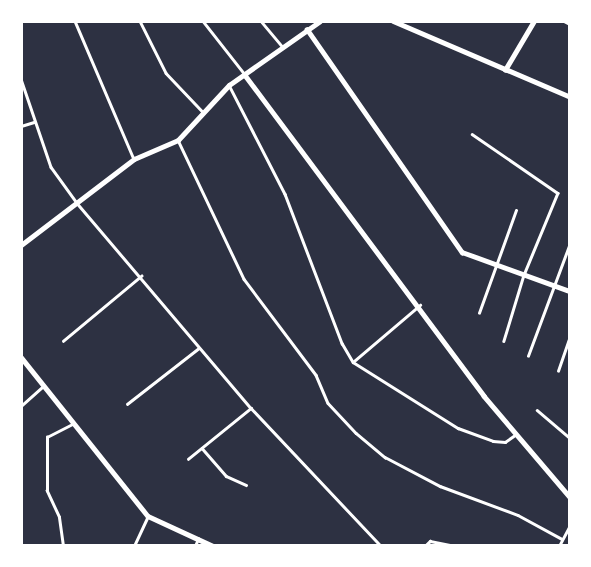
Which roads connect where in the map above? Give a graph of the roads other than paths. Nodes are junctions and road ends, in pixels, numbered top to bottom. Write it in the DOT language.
graph roads {
  1 [pos="75,21"];
  2 [pos="140,21"];
  3 [pos="203,21"];
  4 [pos="261,21"];
  5 [pos="393,21"];
  6 [pos="534,21"];
  7 [pos="564,21"];
  8 [pos="318,22"];
  9 [pos="570,24"];
  10 [pos="307,29"];
  11 [pos="283,47"];
  12 [pos="505,70"];
  13 [pos="245,75"];
  14 [pos="21,79"];
  15 [pos="229,85"];
  16 [pos="570,97"];
  17 [pos="204,113"];
  18 [pos="34,122"];
  19 [pos="21,126"];
  20 [pos="472,134"];
  21 [pos="178,140"];
  22 [pos="134,159"];
  23 [pos="76,202"];
  24 [pos="516,210"];
  25 [pos="570,243"];
  26 [pos="21,245"];
  27 [pos="496,264"];
  28 [pos="524,275"];
  29 [pos="141,276"];
  30 [pos="554,285"];
  31 [pos="570,291"];
  32 [pos="420,305"];
  33 [pos="479,313"];
  34 [pos="570,337"];
  35 [pos="63,341"];
  36 [pos="504,341"];
  37 [pos="199,347"];
  38 [pos="528,356"];
  39 [pos="21,357"];
  40 [pos="353,362"];
  41 [pos="558,371"];
  42 [pos="43,386"];
  43 [pos="127,404"];
  44 [pos="21,406"];
  45 [pos="251,408"];
  46 [pos="537,410"];
  47 [pos="73,424"];
  48 [pos="517,434"];
  49 [pos="570,438"];
  50 [pos="202,448"];
  51 [pos="188,458"];
  52 [pos="246,485"];
  53 [pos="570,497"];
  54 [pos="148,516"];
  55 [pos="570,525"];
  56 [pos="198,539"];
  57 [pos="562,539"];
  58 [pos="63,546"];
  59 [pos="134,546"];
  60 [pos="195,546"];
  61 [pos="212,546"];
  62 [pos="381,546"];
  63 [pos="425,546"];
  64 [pos="455,546"];
  65 [pos="559,546"];
  1 -- 22 [label="lane"];
  2 -- 17 [label="lane"];
  3 -- 13 [label="lane"];
  4 -- 11 [label="lane"];
  5 -- 12 [label="street"];
  6 -- 12 [label="street"];
  7 -- 9 [label="lane"];
  8 -- 10 [label="street"];
  10 -- 11 [label="street"];
  10 -- 27 [label="street"];
  11 -- 13 [label="street"];
  12 -- 16 [label="street"];
  13 -- 15 [label="street"];
  13 -- 32 [label="street"];
  14 -- 18 [label="lane"];
  15 -- 17 [label="street"];
  15 -- 40 [label="lane"];
  17 -- 21 [label="street"];
  18 -- 19 [label="lane"];
  18 -- 23 [label="lane"];
  20 -- 28 [label="lane"];
  21 -- 22 [label="street"];
  21 -- 57 [label="lane"];
  22 -- 23 [label="street"];
  23 -- 26 [label="street"];
  23 -- 29 [label="lane"];
  24 -- 27 [label="lane"];
  25 -- 30 [label="lane"];
  27 -- 28 [label="street"];
  27 -- 33 [label="lane"];
  28 -- 30 [label="street"];
  28 -- 36 [label="lane"];
  29 -- 35 [label="lane"];
  29 -- 37 [label="lane"];
  30 -- 31 [label="street"];
  30 -- 38 [label="lane"];
  32 -- 40 [label="lane"];
  32 -- 48 [label="street"];
  34 -- 41 [label="lane"];
  37 -- 43 [label="lane"];
  37 -- 45 [label="lane"];
  39 -- 42 [label="street"];
  40 -- 48 [label="lane"];
  42 -- 44 [label="lane"];
  42 -- 47 [label="street"];
  45 -- 50 [label="lane"];
  45 -- 62 [label="lane"];
  46 -- 49 [label="lane"];
  47 -- 54 [label="street"];
  47 -- 58 [label="lane"];
  48 -- 53 [label="street"];
  50 -- 51 [label="lane"];
  50 -- 52 [label="lane"];
  54 -- 56 [label="street"];
  54 -- 59 [label="lane"];
  55 -- 57 [label="lane"];
  56 -- 60 [label="lane"];
  56 -- 61 [label="street"];
  57 -- 65 [label="lane"];
  63 -- 64 [label="lane"];
}
